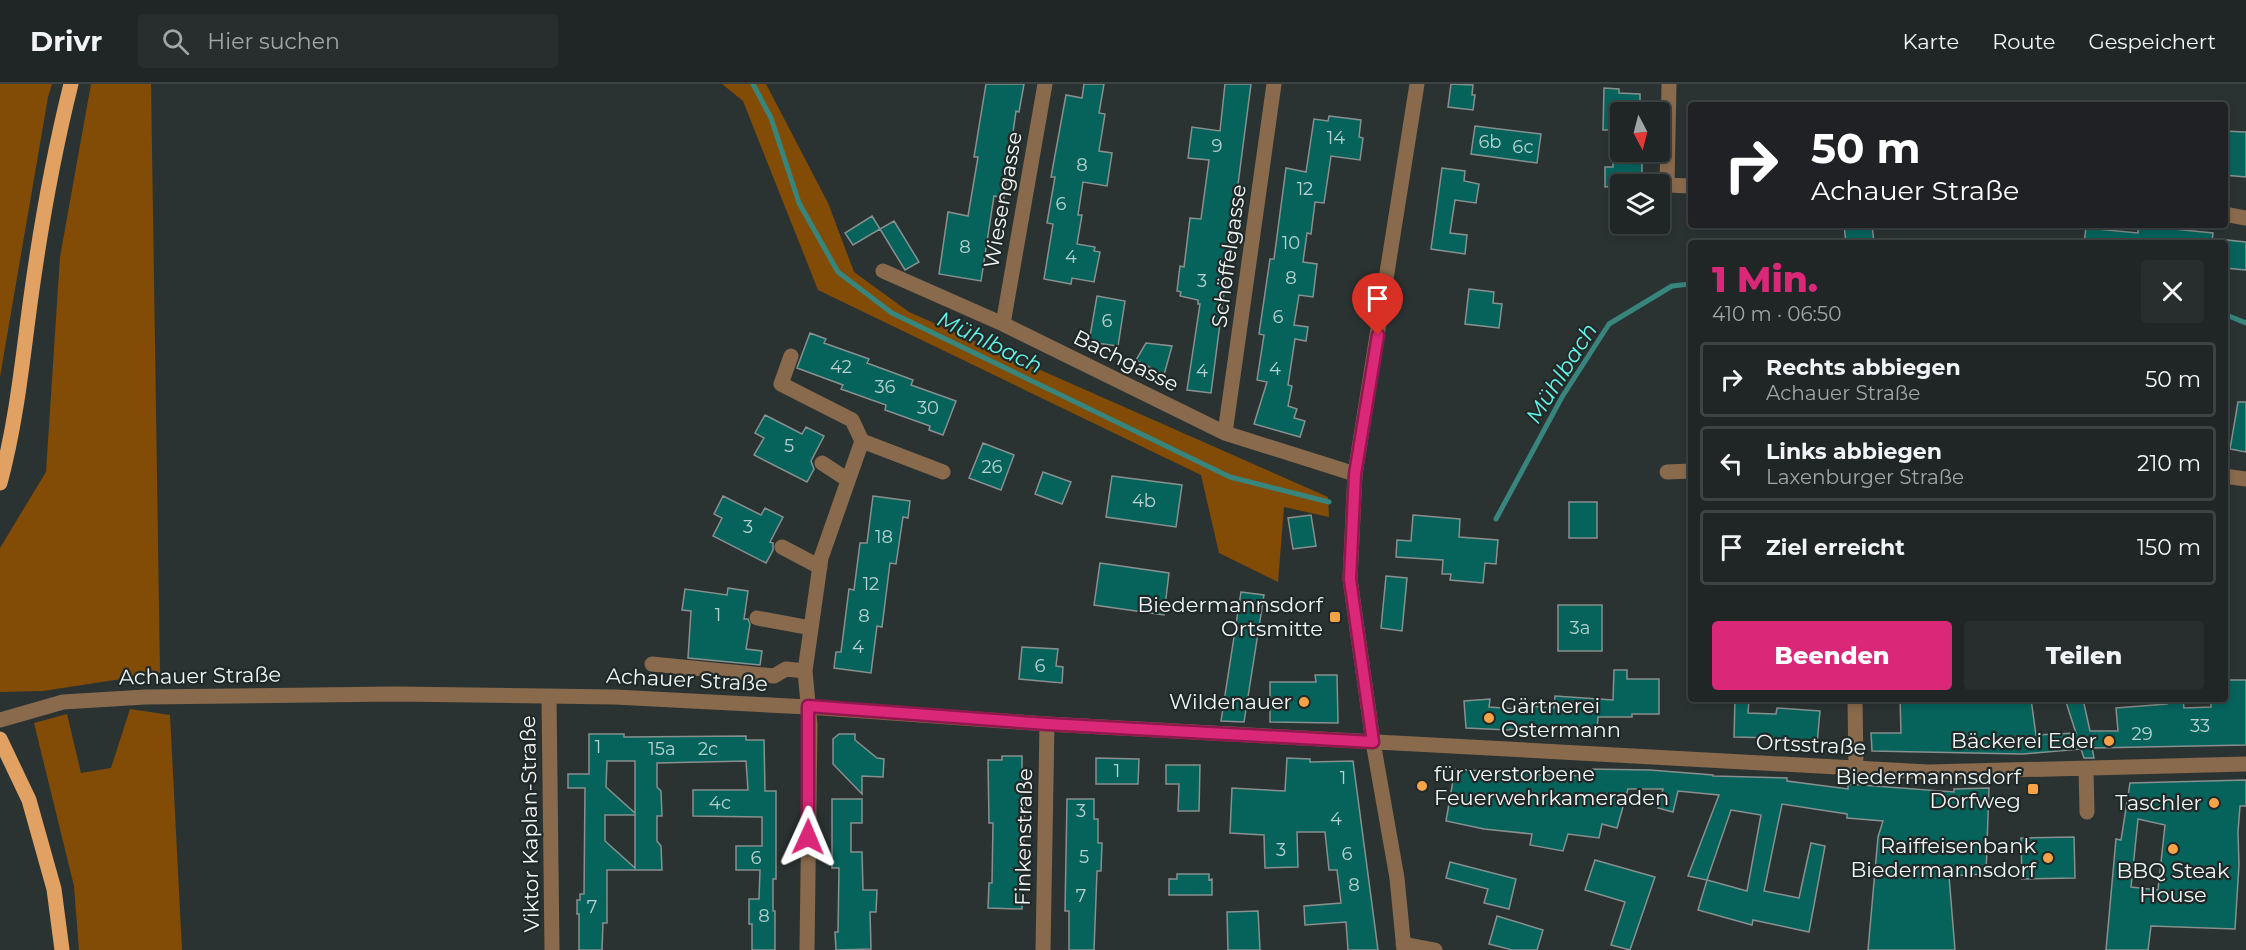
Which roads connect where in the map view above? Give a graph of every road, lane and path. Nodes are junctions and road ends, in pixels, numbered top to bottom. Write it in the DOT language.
graph roads {
  1 [pos="71,84"];
  2 [pos="1045,84"];
  3 [pos="1274,84"];
  4 [pos="1417,84"];
  5 [pos="1669,84"];
  6 [pos="1688,186"];
  7 [pos="2228,214"];
  8 [pos="2246,219"];
  9 [pos="883,271"];
  10 [pos="1003,324"];
  11 [pos="790,356"];
  12 [pos="1225,433"];
  13 [pos="862,441"];
  14 [pos="822,463"];
  15 [pos="1688,471"];
  16 [pos="943,472"];
  17 [pos="1667,472"];
  18 [pos="1355,474"];
  19 [pos="2228,477"];
  20 [pos="848,480"];
  21 [pos="2246,480"];
  22 [pos="0,483"];
  23 [pos="782,547"];
  24 [pos="819,567"];
  25 [pos="757,618"];
  26 [pos="811,628"];
  27 [pos="652,664"];
  28 [pos="805,671"];
  29 [pos="549,697"];
  30 [pos="1855,702"];
  31 [pos="808,706"];
  32 [pos="0,720"];
  33 [pos="1047,724"];
  34 [pos="0,739"];
  35 [pos="1373,742"];
  36 [pos="2246,765"];
  37 [pos="1856,769"];
  38 [pos="2086,769"];
  39 [pos="2087,812"];
  40 [pos="1404,947"];
  41 [pos="62,950"];
  42 [pos="552,950"];
  43 [pos="807,950"];
  44 [pos="1043,950"];
  45 [pos="1435,950"];
  1 -- 22 [label="main road"];
  2 -- 10 [label="street, Wiesengasse"];
  3 -- 12 [label="street, Schöffelgasse"];
  4 -- 18 [label="street"];
  5 -- 6 [label="street"];
  7 -- 8 [label="street"];
  9 -- 10 [label="street, Bachgasse"];
  10 -- 12 [label="street, Bachgasse"];
  11 -- 13 [label="street"];
  12 -- 18 [label="street, Bachgasse"];
  13 -- 16 [label="street"];
  13 -- 20 [label="street"];
  14 -- 20 [label="street"];
  15 -- 17 [label="street"];
  18 -- 35 [label="street"];
  19 -- 21 [label="street"];
  20 -- 24 [label="street"];
  23 -- 24 [label="street"];
  24 -- 26 [label="street"];
  25 -- 26 [label="street"];
  26 -- 28 [label="street"];
  27 -- 28 [label="street"];
  28 -- 31 [label="street"];
  29 -- 31 [label="street, Achauer Straße"];
  29 -- 32 [label="street, Achauer Straße"];
  29 -- 42 [label="street, Viktor Kaplan-Straße"];
  30 -- 37 [label="street"];
  31 -- 33 [label="street, Achauer Straße"];
  31 -- 43 [label="street"];
  33 -- 35 [label="street, Achauer Straße"];
  33 -- 44 [label="street, Finkenstraße"];
  34 -- 41 [label="main road"];
  35 -- 37 [label="street, Ortsstraße"];
  35 -- 40 [label="street"];
  36 -- 38 [label="street, Ortsstraße"];
  37 -- 38 [label="street, Ortsstraße"];
  38 -- 39 [label="street"];
  40 -- 45 [label="street"];
}
